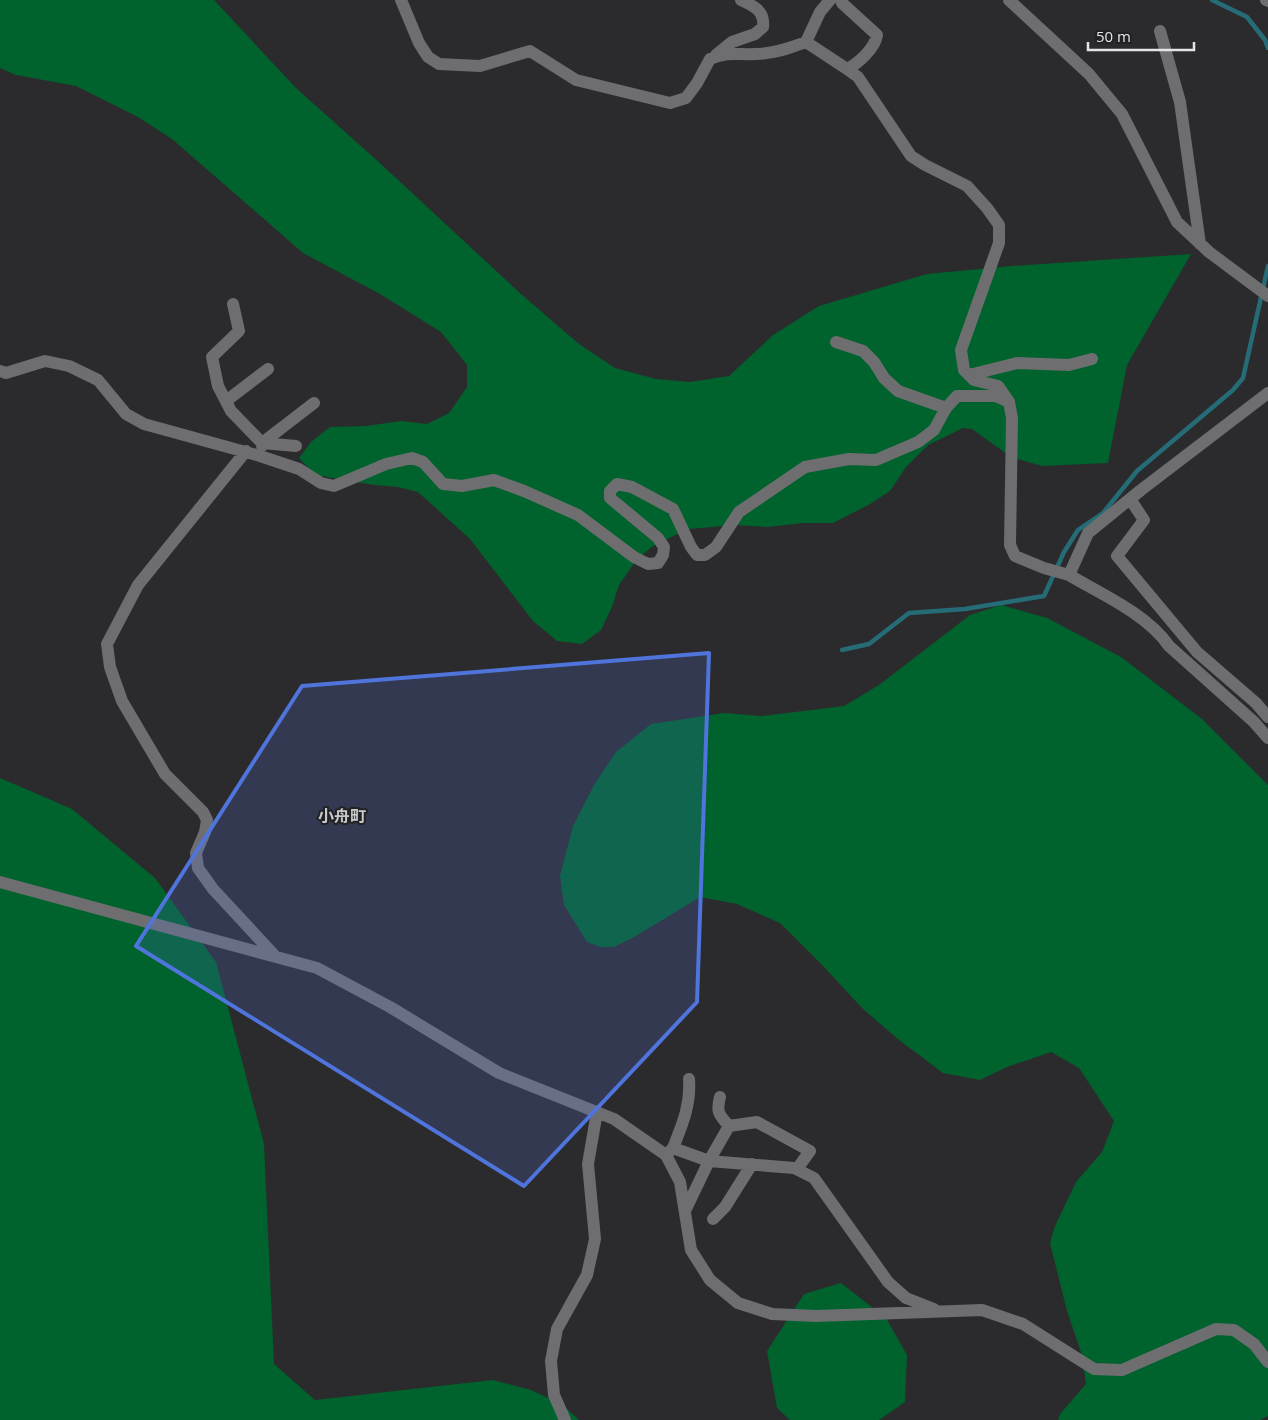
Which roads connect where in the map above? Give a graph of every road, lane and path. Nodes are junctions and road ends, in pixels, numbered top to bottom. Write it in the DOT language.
graph roads {
  1 [pos="401,0"];
  2 [pos="741,0"];
  3 [pos="830,0"];
  4 [pos="841,0"];
  5 [pos="1009,0"];
  6 [pos="1160,32"];
  7 [pos="806,42"];
  8 [pos="712,58"];
  9 [pos="847,69"];
  10 [pos="1200,244"];
  11 [pos="1268,296"];
  12 [pos="233,304"];
  13 [pos="836,342"];
  14 [pos="1092,359"];
  15 [pos="268,369"];
  16 [pos="0,371"];
  17 [pos="969,375"];
  18 [pos="1268,393"];
  19 [pos="226,401"];
  20 [pos="1009,402"];
  21 [pos="314,404"];
  22 [pos="946,408"];
  23 [pos="296,446"];
  24 [pos="261,450"];
  25 [pos="246,451"];
  26 [pos="1130,499"];
  27 [pos="1065,574"];
  28 [pos="1268,717"];
  29 [pos="1268,738"];
  30 [pos="0,882"];
  31 [pos="276,957"];
  32 [pos="689,1079"];
  33 [pos="720,1097"];
  34 [pos="597,1112"];
  35 [pos="729,1126"];
  36 [pos="669,1151"];
  37 [pos="709,1160"];
  38 [pos="752,1164"];
  39 [pos="797,1169"];
  40 [pos="685,1211"];
  41 [pos="713,1219"];
  42 [pos="939,1311"];
  43 [pos="1268,1362"];
  44 [pos="565,1420"];
  1 -- 8 [label="street"];
  2 -- 8 [label="street"];
  3 -- 7 [label="street"];
  4 -- 9 [label="street"];
  5 -- 10 [label="street"];
  6 -- 10 [label="street"];
  7 -- 8 [label="street"];
  7 -- 9 [label="street"];
  9 -- 17 [label="street"];
  10 -- 11 [label="street"];
  12 -- 19 [label="street"];
  13 -- 22 [label="street"];
  14 -- 17 [label="street"];
  15 -- 19 [label="street"];
  16 -- 25 [label="street"];
  17 -- 20 [label="street"];
  18 -- 26 [label="street"];
  19 -- 24 [label="street"];
  20 -- 22 [label="street"];
  20 -- 27 [label="street"];
  21 -- 24 [label="street"];
  22 -- 24 [label="street"];
  23 -- 24 [label="street"];
  24 -- 25 [label="street"];
  25 -- 31 [label="street"];
  26 -- 27 [label="street"];
  26 -- 28 [label="street"];
  27 -- 29 [label="street"];
  30 -- 31 [label="street"];
  31 -- 34 [label="street"];
  32 -- 36 [label="street"];
  33 -- 35 [label="street"];
  34 -- 36 [label="street"];
  34 -- 44 [label="street"];
  35 -- 37 [label="street"];
  35 -- 39 [label="street"];
  36 -- 37 [label="street"];
  36 -- 40 [label="street"];
  37 -- 38 [label="street"];
  37 -- 40 [label="street"];
  38 -- 39 [label="street"];
  38 -- 41 [label="street"];
  39 -- 42 [label="street"];
  40 -- 42 [label="street"];
  42 -- 43 [label="street"];
}
